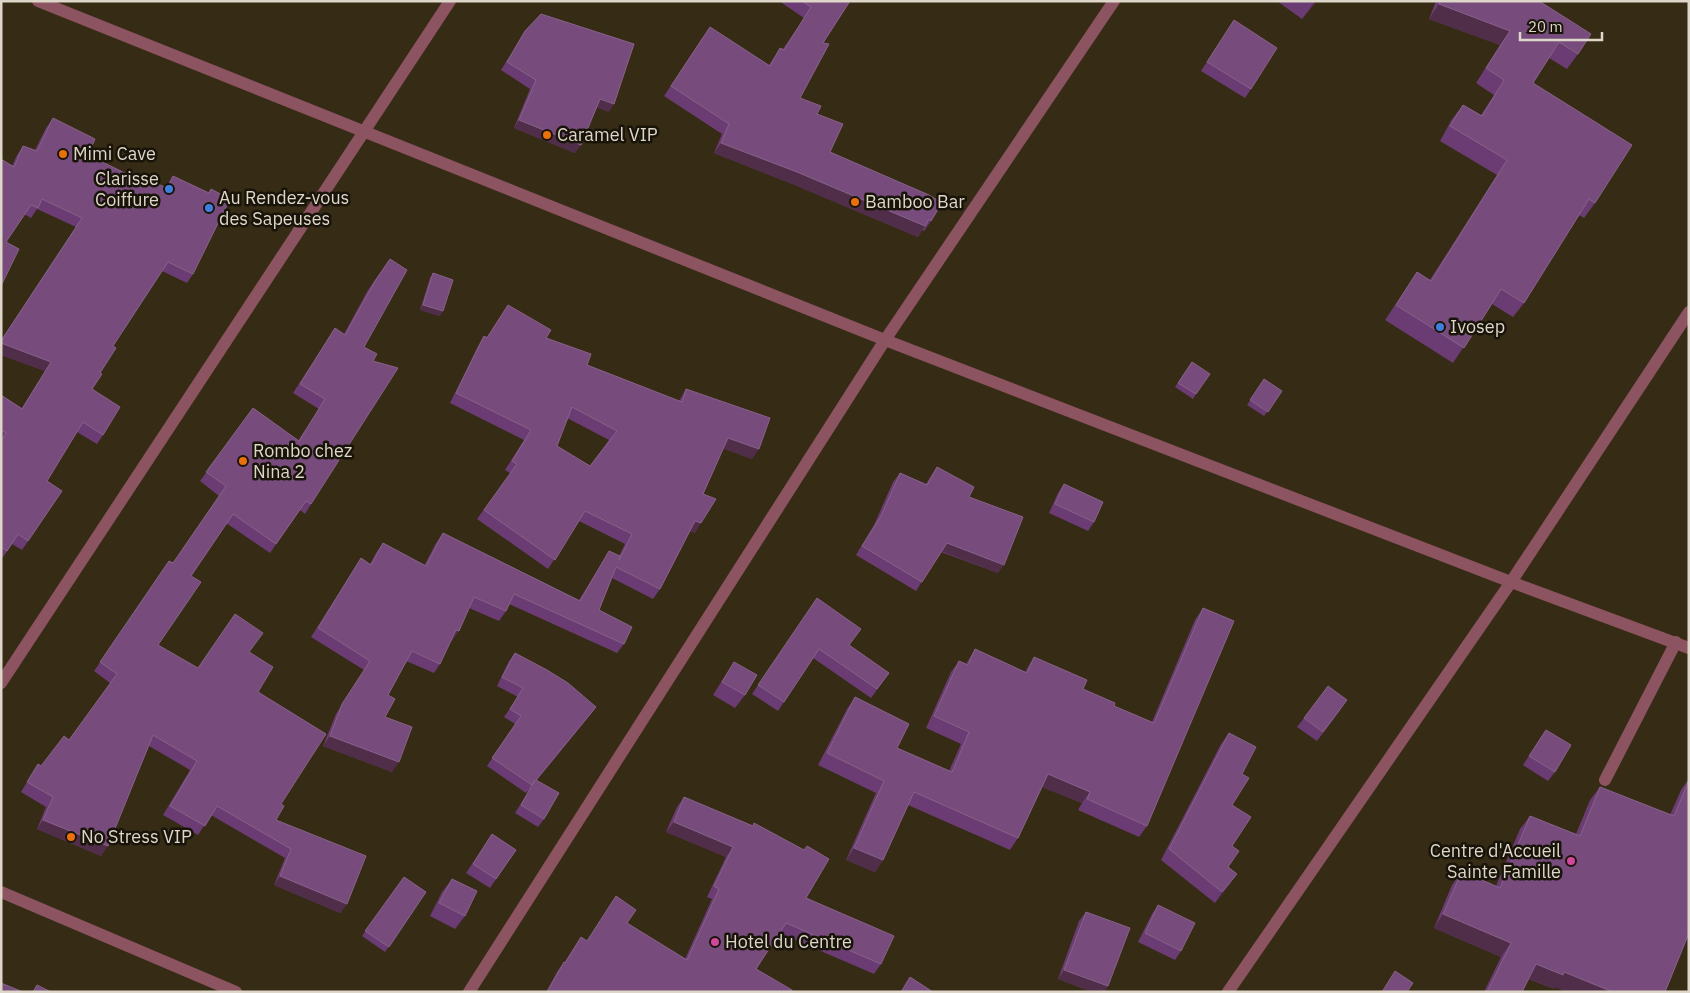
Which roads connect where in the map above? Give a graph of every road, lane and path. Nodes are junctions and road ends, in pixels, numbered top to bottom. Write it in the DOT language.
graph roads {
  1 [pos="38,1"];
  2 [pos="450,1"];
  3 [pos="1114,1"];
  4 [pos="364,132"];
  5 [pos="1689,312"];
  6 [pos="885,340"];
  7 [pos="1511,582"];
  8 [pos="1676,642"];
  9 [pos="1689,648"];
  10 [pos="1,683"];
  11 [pos="1605,780"];
  12 [pos="1,892"];
  13 [pos="236,992"];
  14 [pos="469,992"];
  15 [pos="1228,992"];
  1 -- 4 [label="street"];
  2 -- 4 [label="street"];
  3 -- 6 [label="street"];
  4 -- 6 [label="street"];
  4 -- 10 [label="street"];
  5 -- 7 [label="street"];
  6 -- 7 [label="street"];
  6 -- 14 [label="street"];
  7 -- 8 [label="street"];
  7 -- 15 [label="street"];
  8 -- 9 [label="street"];
  8 -- 11 [label="street"];
  12 -- 13 [label="street"];
}
